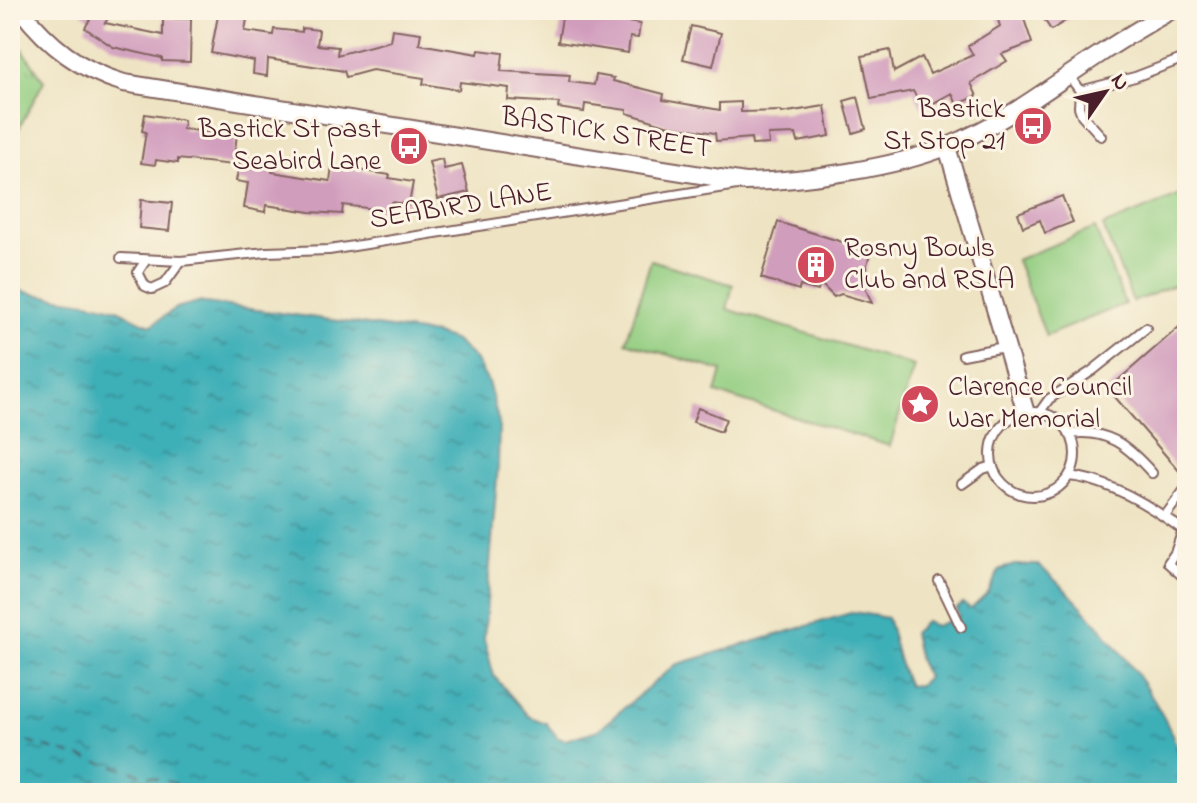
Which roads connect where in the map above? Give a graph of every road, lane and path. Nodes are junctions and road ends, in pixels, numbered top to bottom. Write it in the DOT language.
graph roads {
  1 [pos="21,10"];
  2 [pos="1172,10"];
  3 [pos="1187,57"];
  4 [pos="1068,75"];
  5 [pos="1080,91"];
  6 [pos="1101,136"];
  7 [pos="947,147"];
  8 [pos="745,182"];
  9 [pos="121,258"];
  10 [pos="146,260"];
  11 [pos="181,261"];
  12 [pos="1146,328"];
  13 [pos="1004,347"];
  14 [pos="963,355"];
  15 [pos="1032,413"];
  16 [pos="1069,434"];
  17 [pos="993,466"];
  18 [pos="1152,473"];
  19 [pos="1069,476"];
  20 [pos="962,484"];
  21 [pos="1186,488"];
  22 [pos="1165,516"];
  23 [pos="1185,532"];
  24 [pos="1187,580"];
  25 [pos="939,581"];
  26 [pos="961,627"];
  1 -- 8 [label="street, BASTICK STREET"];
  2 -- 4 [label="street, BASTICK STREET"];
  3 -- 5 [label="lane"];
  4 -- 5 [label="lane"];
  4 -- 7 [label="street, BASTICK STREET"];
  5 -- 6 [label="lane"];
  7 -- 8 [label="street, BASTICK STREET"];
  7 -- 13 [label="street"];
  8 -- 11 [label="lane, SEABIRD LANE"];
  9 -- 10 [label="lane, SEABIRD LANE"];
  10 -- 11 [label="lane, SEABIRD LANE"];
  10 -- 11 [label="lane"];
  12 -- 15 [label="lane"];
  13 -- 14 [label="lane"];
  13 -- 15 [label="street"];
  15 -- 16 [label="lane"];
  15 -- 17 [label="lane"];
  16 -- 18 [label="lane"];
  16 -- 19 [label="lane"];
  17 -- 19 [label="lane"];
  17 -- 20 [label="lane"];
  19 -- 22 [label="lane"];
  21 -- 22 [label="lane"];
  22 -- 23 [label="lane"];
  23 -- 24 [label="lane"];
  25 -- 26 [label="lane"];
}
